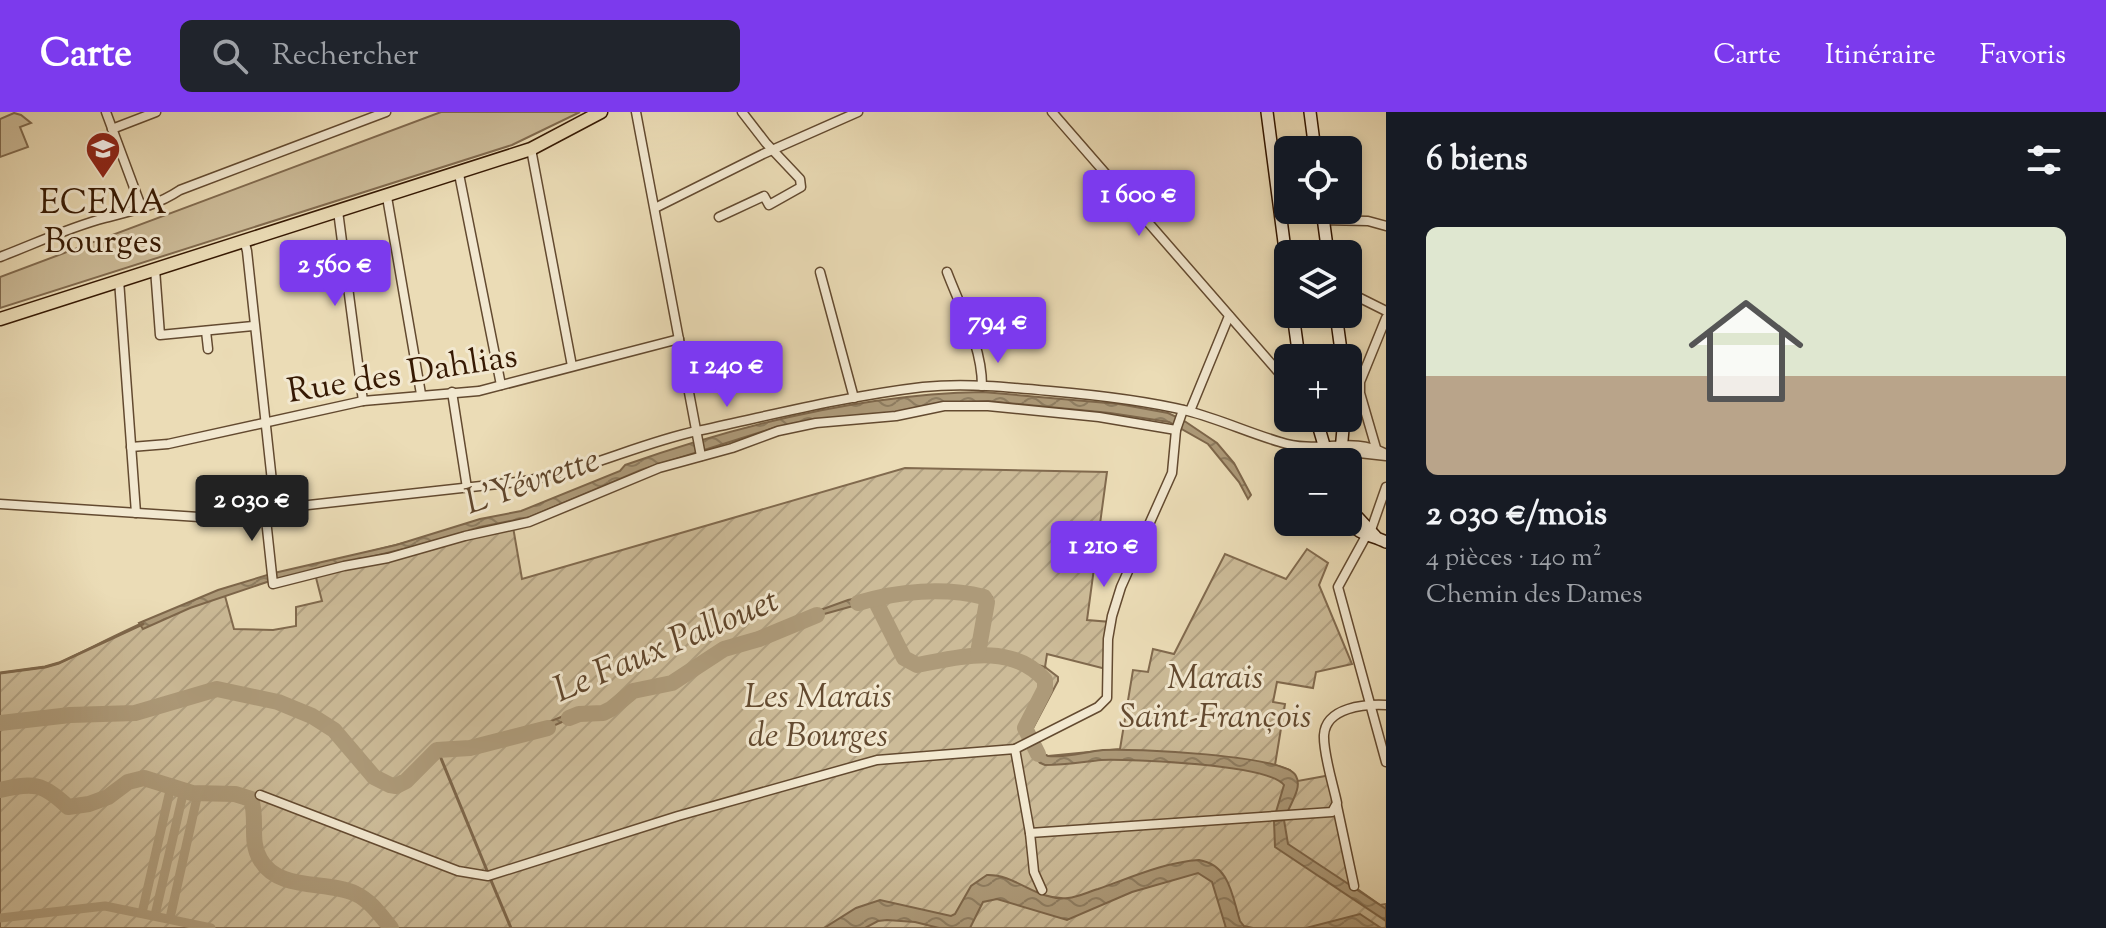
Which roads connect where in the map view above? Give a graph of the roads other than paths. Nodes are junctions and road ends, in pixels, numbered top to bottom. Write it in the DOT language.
graph roads {
  1 [pos="106,112"];
  2 [pos="156,112"];
  3 [pos="386,112"];
  4 [pos="601,112"];
  5 [pos="636,112"];
  6 [pos="742,112"];
  7 [pos="858,112"];
  8 [pos="1052,112"];
  9 [pos="1267,112"];
  10 [pos="1310,112"];
  11 [pos="112,129"];
  12 [pos="1313,136"];
  13 [pos="531,149"];
  14 [pos="773,150"];
  15 [pos="459,174"];
  16 [pos="387,197"];
  17 [pos="655,208"];
  18 [pos="142,209"];
  19 [pos="338,211"];
  20 [pos="719,217"];
  21 [pos="1362,220"];
  22 [pos="1386,226"];
  23 [pos="244,240"];
  24 [pos="1284,240"];
  25 [pos="0,257"];
  26 [pos="155,269"];
  27 [pos="820,272"];
  28 [pos="947,272"];
  29 [pos="119,280"];
  30 [pos="1362,299"];
  31 [pos="1386,311"];
  32 [pos="1229,316"];
  33 [pos="1386,318"];
  34 [pos="0,319"];
  35 [pos="253,326"];
  36 [pos="206,331"];
  37 [pos="679,339"];
  38 [pos="208,349"];
  39 [pos="572,366"];
  40 [pos="1274,367"];
  41 [pos="501,385"];
  42 [pos="982,386"];
  43 [pos="452,392"];
  44 [pos="421,394"];
  45 [pos="854,398"];
  46 [pos="363,401"];
  47 [pos="813,408"];
  48 [pos="1185,412"];
  49 [pos="264,421"];
  50 [pos="816,422"];
  51 [pos="1176,429"];
  52 [pos="1320,432"];
  53 [pos="1342,432"];
  54 [pos="698,435"];
  55 [pos="1341,446"];
  56 [pos="131,447"];
  57 [pos="1325,447"];
  58 [pos="1376,448"];
  59 [pos="701,455"];
  60 [pos="1386,455"];
  61 [pos="1386,487"];
  62 [pos="467,488"];
  63 [pos="0,504"];
  64 [pos="270,510"];
  65 [pos="136,513"];
  66 [pos="1374,536"];
  67 [pos="1372,704"];
  68 [pos="1386,705"];
  69 [pos="1015,749"];
  70 [pos="1386,762"];
  71 [pos="260,795"];
  72 [pos="1337,806"];
  73 [pos="1030,833"];
  74 [pos="1354,886"];
  75 [pos="1042,890"];
  1 -- 11 [label="street"];
  2 -- 11 [label="street"];
  3 -- 18 [label="street"];
  4 -- 13 [label="main road"];
  5 -- 17 [label="street"];
  6 -- 14 [label="street"];
  7 -- 14 [label="street"];
  8 -- 32 [label="street"];
  9 -- 24 [label="main road"];
  10 -- 12 [label="main road"];
  11 -- 18 [label="street"];
  13 -- 15 [label="main road"];
  13 -- 39 [label="street"];
  14 -- 17 [label="street"];
  14 -- 20 [label="street"];
  15 -- 16 [label="main road"];
  15 -- 41 [label="street"];
  16 -- 19 [label="main road"];
  16 -- 44 [label="street"];
  17 -- 37 [label="street"];
  18 -- 25 [label="street"];
  19 -- 23 [label="main road"];
  19 -- 46 [label="street"];
  21 -- 22 [label="street"];
  23 -- 26 [label="main road"];
  23 -- 35 [label="street"];
  26 -- 29 [label="main road"];
  26 -- 36 [label="street"];
  27 -- 45 [label="street"];
  28 -- 42 [label="street"];
  29 -- 34 [label="main road"];
  29 -- 56 [label="street"];
  30 -- 31 [label="street"];
  32 -- 40 [label="street"];
  32 -- 48 [label="street"];
  33 -- 58 [label="street"];
  35 -- 36 [label="street"];
  35 -- 49 [label="street"];
  36 -- 38 [label="street"];
  37 -- 39 [label="street, Rue des Dahlias"];
  37 -- 54 [label="street"];
  39 -- 41 [label="street, Rue des Dahlias"];
  41 -- 43 [label="street, Rue des Dahlias"];
  42 -- 45 [label="street"];
  42 -- 48 [label="street"];
  43 -- 44 [label="street, Rue des Dahlias"];
  43 -- 62 [label="street"];
  44 -- 46 [label="street, Rue des Dahlias"];
  45 -- 47 [label="street"];
  46 -- 49 [label="street, Rue des Dahlias"];
  47 -- 50 [label="street"];
  47 -- 54 [label="street"];
  48 -- 51 [label="street"];
  48 -- 57 [label="street"];
  49 -- 56 [label="street, Rue des Dahlias"];
  49 -- 64 [label="street"];
  50 -- 51 [label="street"];
  50 -- 59 [label="street"];
  51 -- 69 [label="street"];
  52 -- 57 [label="main road"];
  53 -- 55 [label="main road"];
  54 -- 59 [label="street"];
  54 -- 62 [label="street"];
  55 -- 57 [label="street"];
  55 -- 58 [label="street"];
  55 -- 60 [label="street"];
  56 -- 65 [label="street"];
  58 -- 60 [label="street"];
  59 -- 64 [label="street"];
  61 -- 66 [label="street"];
  62 -- 64 [label="street"];
  63 -- 65 [label="street"];
  64 -- 65 [label="street"];
  66 -- 67 [label="street"];
  67 -- 68 [label="street"];
  67 -- 70 [label="street"];
  67 -- 72 [label="street"];
  69 -- 71 [label="street"];
  69 -- 73 [label="street"];
  72 -- 73 [label="street"];
  72 -- 74 [label="street"];
  73 -- 75 [label="street"];
}
